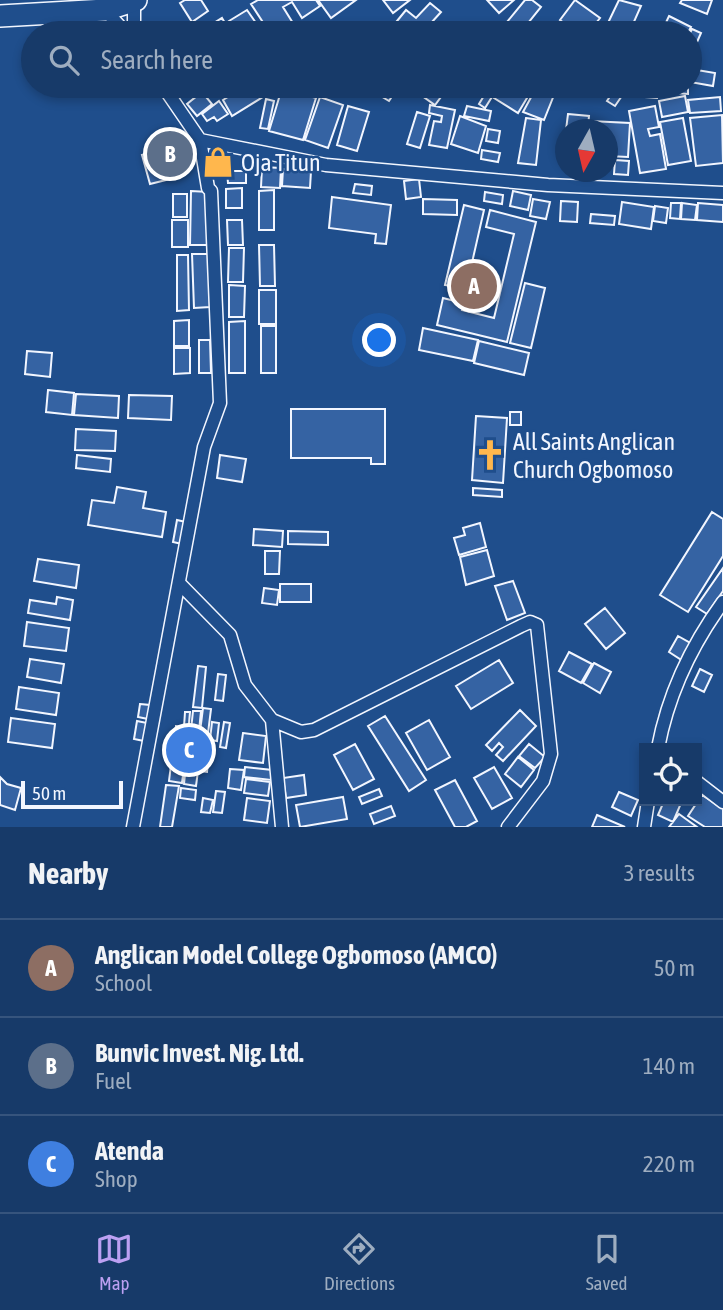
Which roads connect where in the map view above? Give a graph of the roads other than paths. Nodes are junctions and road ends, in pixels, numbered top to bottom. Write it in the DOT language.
graph roads {
  1 [pos="135,1"];
  2 [pos="70,7"];
  3 [pos="105,10"];
  4 [pos="0,16"];
  5 [pos="115,21"];
  6 [pos="134,21"];
  7 [pos="171,98"];
  8 [pos="200,140"];
  9 [pos="723,193"];
  10 [pos="179,583"];
  11 [pos="723,603"];
  12 [pos="719,617"];
  13 [pos="272,720"];
  14 [pos="659,743"];
  15 [pos="702,786"];
  16 [pos="723,802"];
  17 [pos="647,806"];
  18 [pos="133,827"];
  19 [pos="282,827"];
  20 [pos="508,827"];
  21 [pos="643,827"];
  1 -- 3 [label="highway"];
  1 -- 6 [label="street"];
  2 -- 3 [label="highway"];
  2 -- 4 [label="highway"];
  3 -- 5 [label="street"];
  7 -- 8 [label="street"];
  8 -- 9 [label="street"];
  8 -- 10 [label="street"];
  10 -- 13 [label="street"];
  10 -- 18 [label="street"];
  11 -- 12 [label="street"];
  12 -- 14 [label="street"];
  13 -- 19 [label="street"];
  13 -- 20 [label="street"];
  15 -- 16 [label="street"];
  17 -- 21 [label="street"];
}
